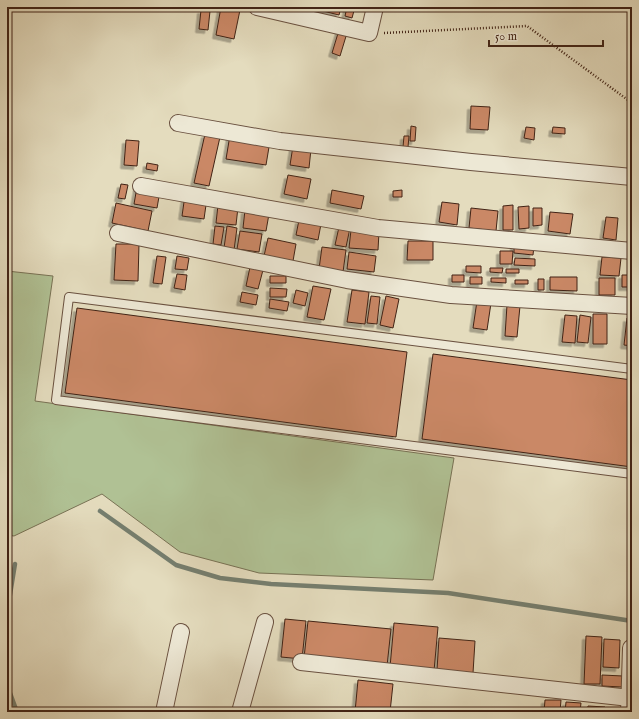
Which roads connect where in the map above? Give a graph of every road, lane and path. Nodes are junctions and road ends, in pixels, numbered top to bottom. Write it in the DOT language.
graph roads {
  1 [pos="257,7"];
  2 [pos="375,7"];
  3 [pos="369,33"];
  4 [pos="632,103"];
  5 [pos="178,123"];
  6 [pos="632,177"];
  7 [pos="141,186"];
  8 [pos="118,233"];
  9 [pos="632,251"];
  10 [pos="632,306"];
  11 [pos="632,369"];
  12 [pos="632,474"];
  13 [pos="265,622"];
  14 [pos="181,632"];
  15 [pos="631,648"];
  16 [pos="301,662"];
  17 [pos="629,705"];
  18 [pos="164,712"];
  19 [pos="240,712"];
  1 -- 3 [label="street"];
  2 -- 3 [label="street"];
  3 -- 4 [label="path"];
  5 -- 6 [label="street"];
  7 -- 9 [label="street"];
  8 -- 10 [label="street"];
  11 -- 12 [label="lane"];
  13 -- 19 [label="street"];
  14 -- 18 [label="street"];
  15 -- 17 [label="street"];
  16 -- 17 [label="street"];
}
